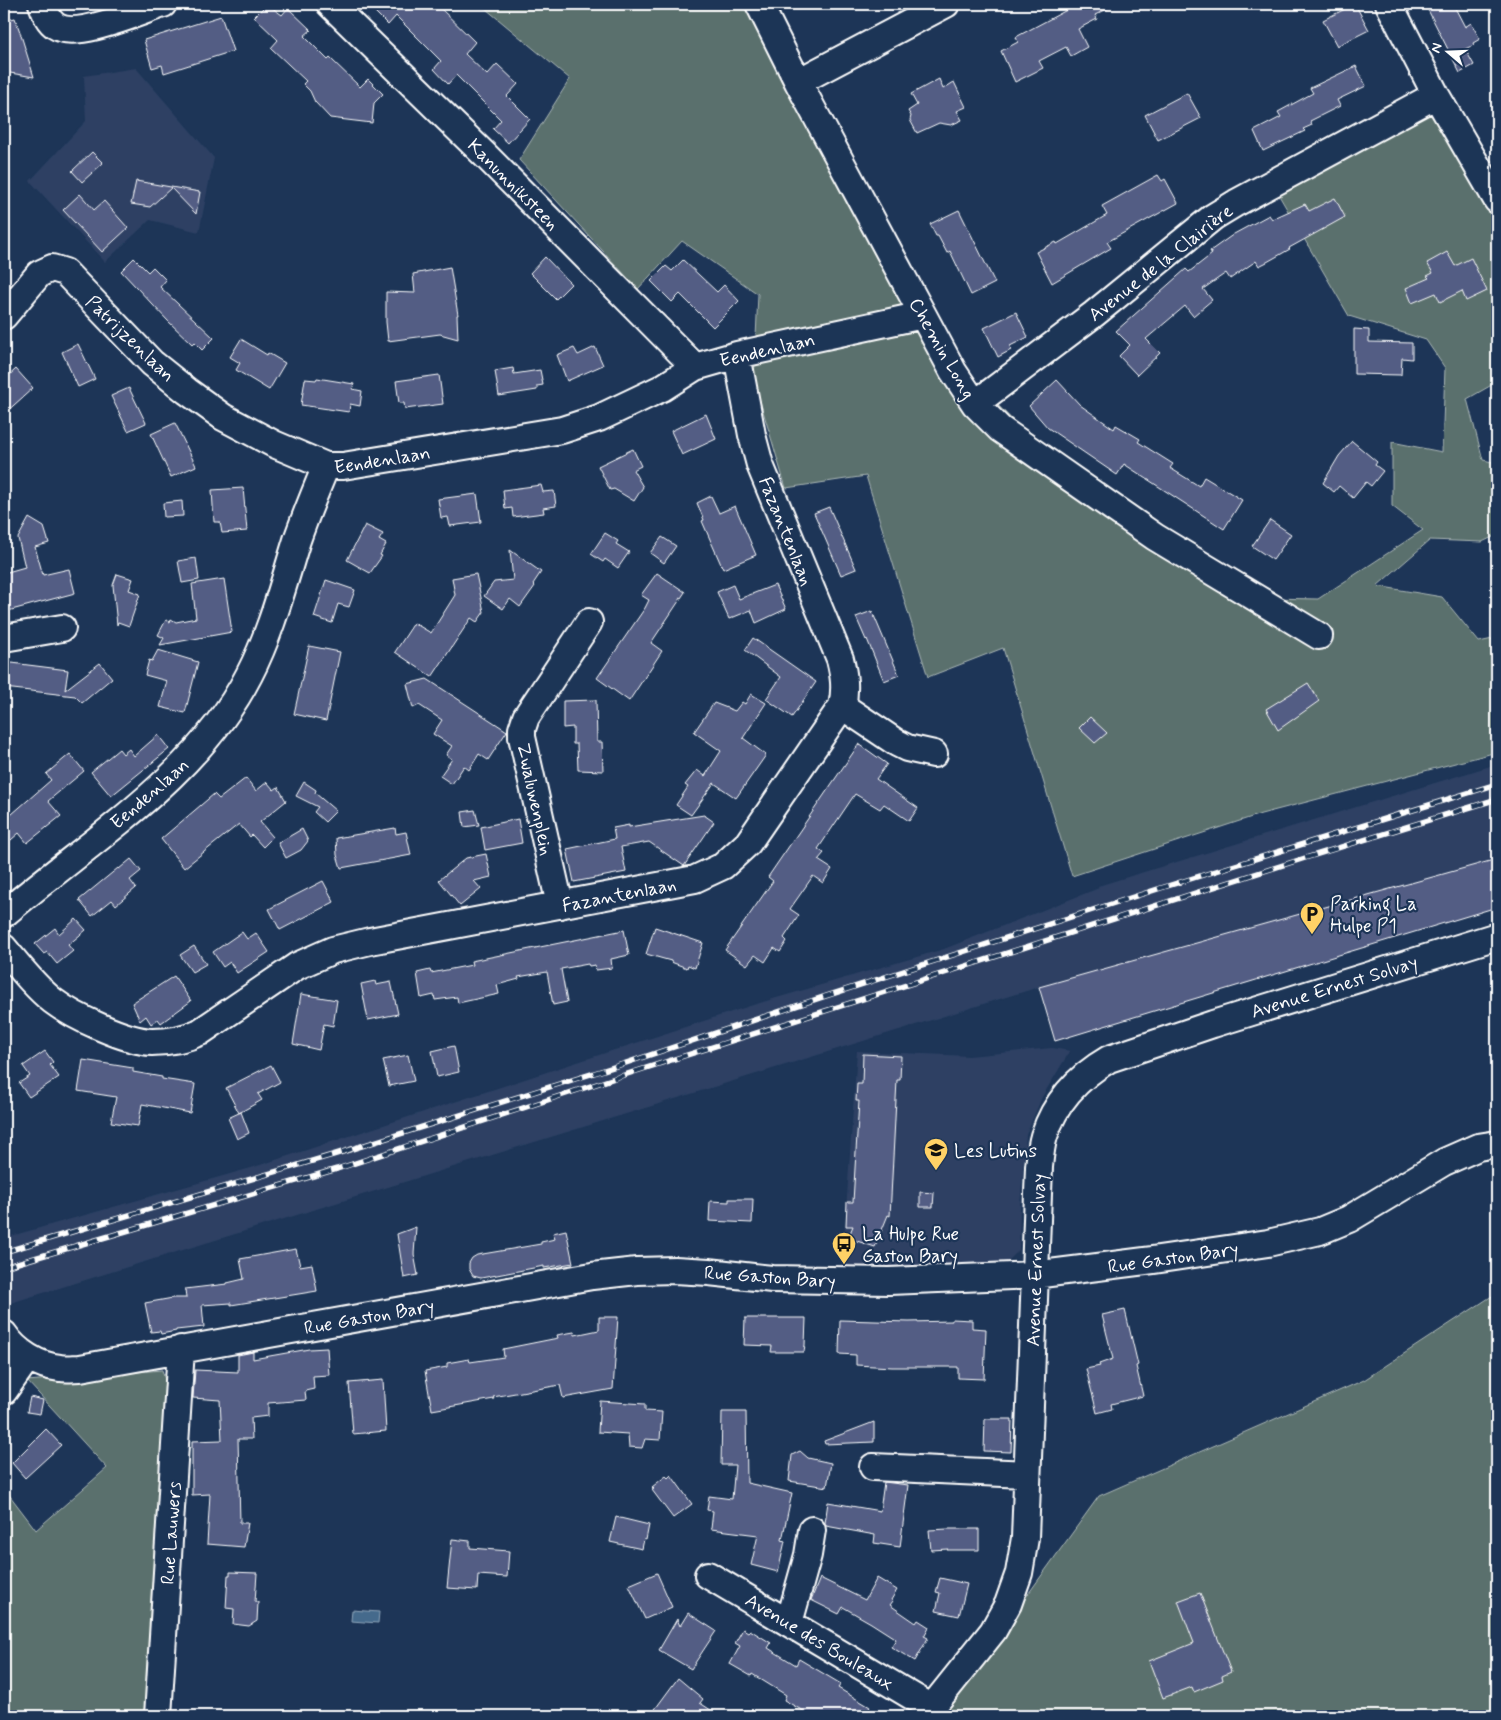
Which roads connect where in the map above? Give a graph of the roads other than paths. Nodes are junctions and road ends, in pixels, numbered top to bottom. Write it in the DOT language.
graph roads {
  1 [pos="42,4"];
  2 [pos="163,4"];
  3 [pos="330,4"];
  4 [pos="759,4"];
  5 [pos="946,4"];
  6 [pos="1389,4"];
  7 [pos="798,82"];
  8 [pos="1436,95"];
  9 [pos="1497,200"];
  10 [pos="4,316"];
  11 [pos="923,316"];
  12 [pos="737,355"];
  13 [pos="695,367"];
  14 [pos="975,404"];
  15 [pos="326,466"];
  16 [pos="589,622"];
  17 [pos="62,628"];
  18 [pos="1319,636"];
  19 [pos="4,638"];
  20 [pos="842,706"];
  21 [pos="934,754"];
  22 [pos="560,906"];
  23 [pos="5,911"];
  24 [pos="1497,936"];
  25 [pos="4,948"];
  26 [pos="1497,1144"];
  27 [pos="1034,1276"];
  28 [pos="4,1336"];
  29 [pos="181,1349"];
  30 [pos="28,1357"];
  31 [pos="4,1391"];
  32 [pos="873,1467"];
  33 [pos="1027,1474"];
  34 [pos="812,1530"];
  35 [pos="708,1575"];
  36 [pos="789,1623"];
  37 [pos="929,1712"];
  38 [pos="158,1716"];
  1 -- 2 [label="street"];
  3 -- 13 [label="street, Kanunniksteen"];
  4 -- 7 [label="street, Chemin Long"];
  5 -- 7 [label="street"];
  6 -- 8 [label="street"];
  7 -- 11 [label="street, Chemin Long"];
  8 -- 9 [label="street"];
  8 -- 14 [label="street, Avenue de la Clairière"];
  10 -- 15 [label="street, Patrijzenlaan"];
  11 -- 12 [label="street, Eendenlaan"];
  11 -- 14 [label="street, Chemin Long"];
  12 -- 13 [label="street, Eendenlaan"];
  12 -- 20 [label="street, Fazantenlaan"];
  13 -- 15 [label="street, Eendenlaan"];
  14 -- 18 [label="street, Chemin Long"];
  15 -- 23 [label="street, Eendenlaan"];
  16 -- 22 [label="street, Zwaluwenplein"];
  17 -- 19 [label="street"];
  20 -- 21 [label="street"];
  20 -- 22 [label="street, Fazantenlaan"];
  22 -- 25 [label="street, Fazantenlaan"];
  24 -- 27 [label="street, Avenue Ernest Solvay"];
  26 -- 27 [label="street, Rue Gaston Bary"];
  27 -- 29 [label="street, Rue Gaston Bary"];
  27 -- 33 [label="street, Avenue Ernest Solvay"];
  28 -- 30 [label="street, Rue Gaston Bary"];
  29 -- 30 [label="street, Rue Gaston Bary"];
  29 -- 38 [label="street, Rue Lauwers"];
  30 -- 31 [label="street"];
  32 -- 33 [label="street"];
  33 -- 37 [label="street, Avenue Ernest Solvay"];
  34 -- 36 [label="street"];
  35 -- 36 [label="street, Avenue des Bouleaux"];
  36 -- 37 [label="street, Avenue des Bouleaux"];
}
